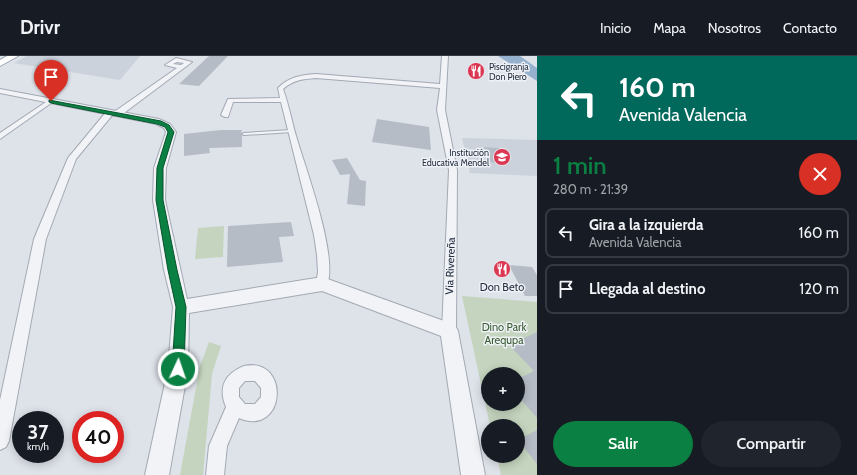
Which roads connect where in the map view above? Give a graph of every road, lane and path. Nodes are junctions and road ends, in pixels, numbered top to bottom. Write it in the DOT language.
graph roads {
  1 [pos="14,56"];
  2 [pos="445,56"];
  3 [pos="0,63"];
  4 [pos="182,67"];
  5 [pos="443,86"];
  6 [pos="0,91"];
  7 [pos="284,100"];
  8 [pos="51,101"];
  9 [pos="113,113"];
  10 [pos="225,115"];
  11 [pos="291,131"];
  12 [pos="244,134"];
  13 [pos="0,137"];
  14 [pos="322,284"];
  15 [pos="181,307"];
  16 [pos="449,331"];
  17 [pos="235,406"];
  18 [pos="0,441"];
  19 [pos="157,475"];
  20 [pos="215,475"];
  21 [pos="473,475"];
  1 -- 3 [label="main road"];
  2 -- 5 [label="street, Via Rivereña"];
  4 -- 9 [label="street"];
  5 -- 7 [label="street"];
  5 -- 16 [label="street, Via Rivereña"];
  6 -- 8 [label="street"];
  7 -- 10 [label="street"];
  7 -- 11 [label="street"];
  8 -- 9 [label="street"];
  8 -- 13 [label="street"];
  9 -- 15 [label="street"];
  9 -- 18 [label="street"];
  11 -- 12 [label="lane"];
  11 -- 14 [label="street"];
  14 -- 15 [label="street"];
  14 -- 16 [label="street"];
  15 -- 19 [label="street"];
  16 -- 21 [label="street, Via Rivereña"];
  17 -- 20 [label="street"];
}
